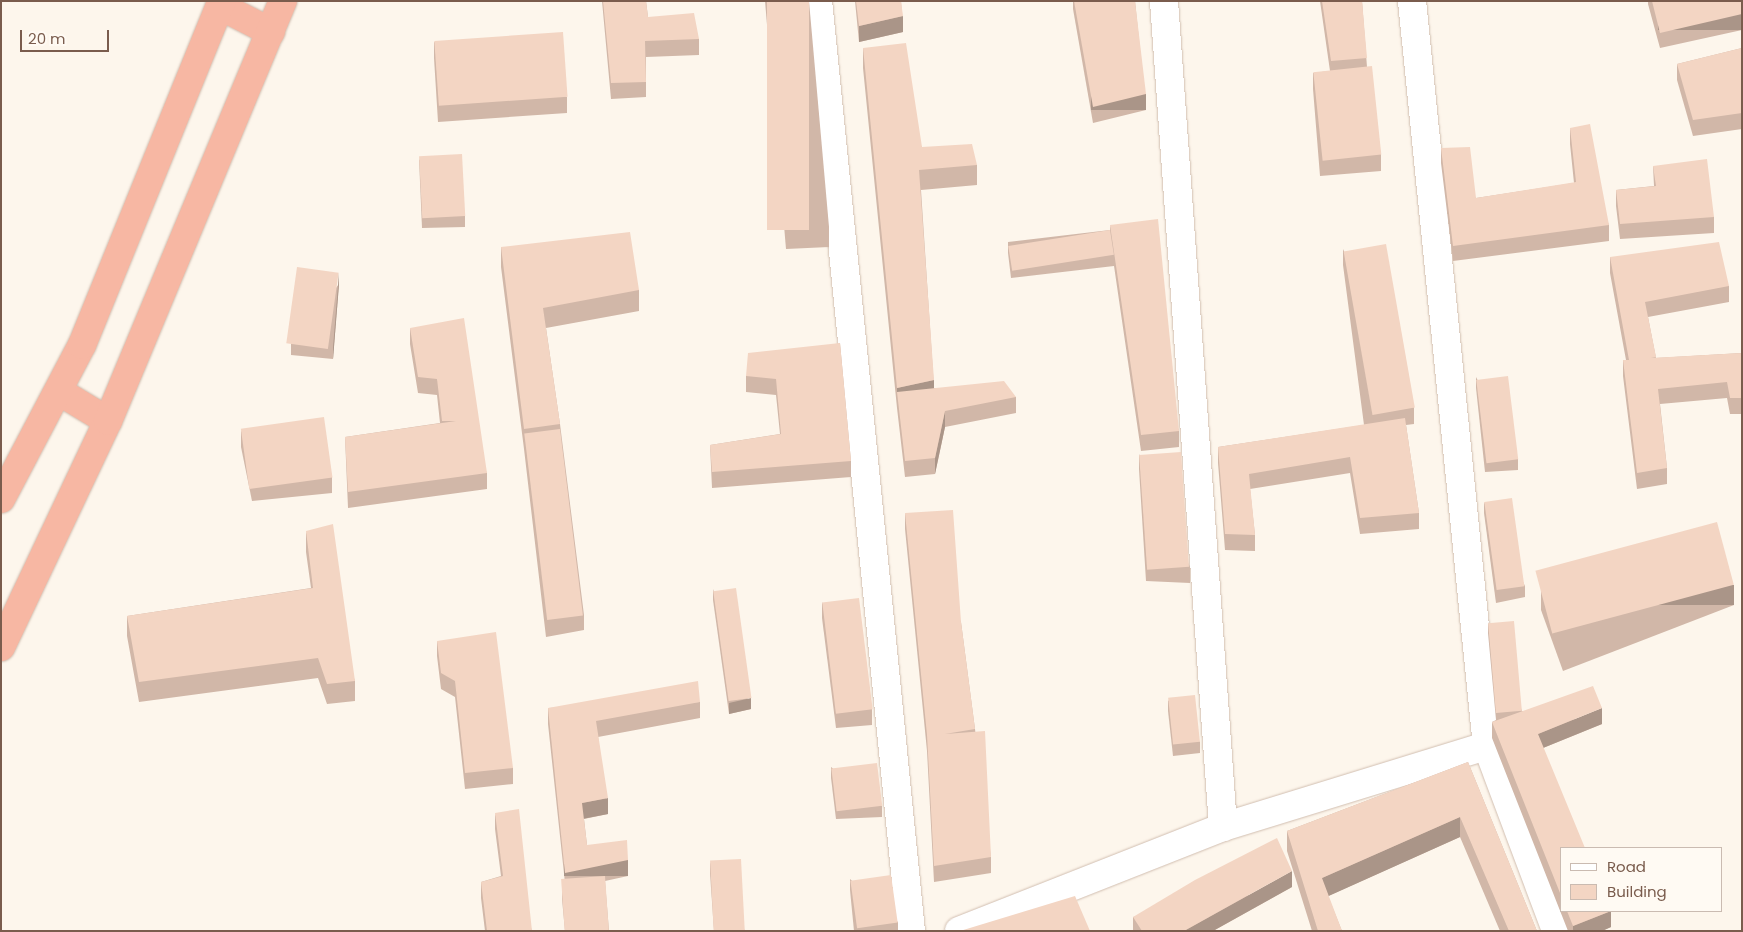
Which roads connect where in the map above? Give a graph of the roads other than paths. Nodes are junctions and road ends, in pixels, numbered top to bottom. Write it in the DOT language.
graph roads {
  1 [pos="283,1"];
  2 [pos="818,1"];
  3 [pos="1164,1"];
  4 [pos="1412,1"];
  5 [pos="221,4"];
  6 [pos="271,32"];
  7 [pos="60,392"];
  8 [pos="108,421"];
  9 [pos="1,499"];
  10 [pos="1,647"];
  11 [pos="1487,746"];
  12 [pos="1223,827"];
  13 [pos="911,931"];
  14 [pos="959,931"];
  15 [pos="1556,931"];
  1 -- 6 [label="highway"];
  2 -- 13 [label="street"];
  3 -- 12 [label="street"];
  4 -- 11 [label="street"];
  5 -- 6 [label="highway"];
  5 -- 7 [label="highway"];
  6 -- 8 [label="highway"];
  7 -- 8 [label="highway"];
  7 -- 9 [label="highway"];
  8 -- 10 [label="highway"];
  11 -- 12 [label="street"];
  11 -- 15 [label="street"];
  12 -- 14 [label="street"];
}
